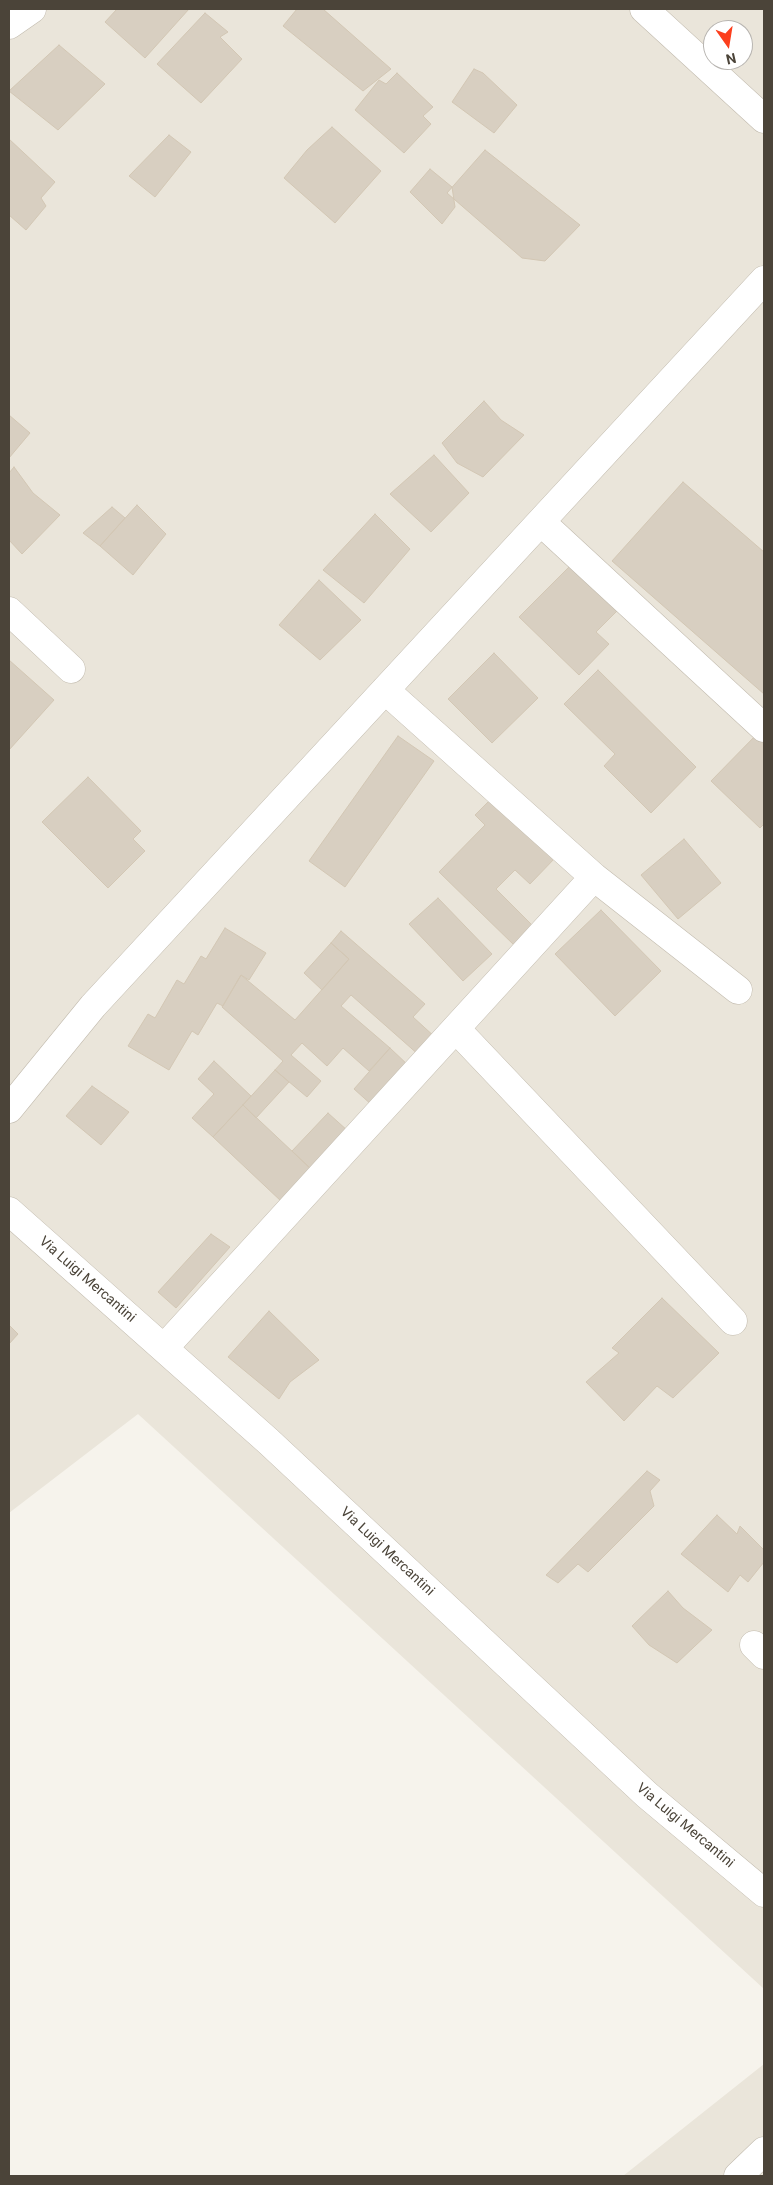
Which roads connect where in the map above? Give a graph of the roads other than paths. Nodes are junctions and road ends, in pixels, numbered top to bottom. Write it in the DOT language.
graph roads {
  1 [pos="32,9"];
  2 [pos="644,9"];
  3 [pos="9,25"];
  4 [pos="764,119"];
  5 [pos="764,280"];
  6 [pos="541,522"];
  7 [pos="9,611"];
  8 [pos="71,668"];
  9 [pos="385,690"];
  10 [pos="764,728"];
  11 [pos="594,877"];
  12 [pos="738,990"];
  13 [pos="456,1029"];
  14 [pos="9,1109"];
  15 [pos="9,1211"];
  16 [pos="733,1321"];
  17 [pos="164,1348"];
  18 [pos="764,1893"];
  19 [pos="764,2152"];
  20 [pos="738,2176"];
  1 -- 3 [label="street"];
  2 -- 4 [label="street"];
  5 -- 6 [label="street"];
  6 -- 9 [label="street"];
  6 -- 10 [label="street"];
  7 -- 8 [label="street"];
  9 -- 11 [label="street"];
  9 -- 14 [label="street"];
  11 -- 12 [label="street"];
  11 -- 13 [label="street"];
  13 -- 16 [label="street"];
  13 -- 17 [label="street"];
  15 -- 17 [label="street, Via Luigi Mercantini"];
  17 -- 18 [label="street, Via Luigi Mercantini"];
  19 -- 20 [label="street"];
}
